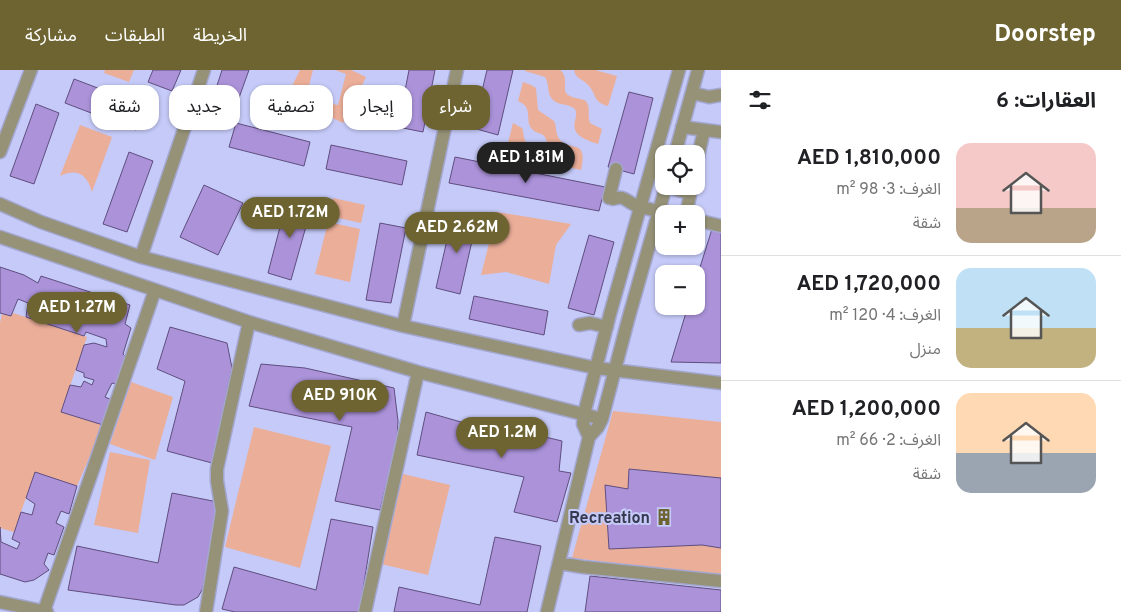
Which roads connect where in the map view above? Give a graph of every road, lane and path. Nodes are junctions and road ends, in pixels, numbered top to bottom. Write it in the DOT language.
graph roads {
  1 [pos="31,70"];
  2 [pos="204,70"];
  3 [pos="456,70"];
  4 [pos="679,70"];
  5 [pos="698,70"];
  6 [pos="693,90"];
  7 [pos="719,94"];
  8 [pos="682,127"];
  9 [pos="704,130"];
  10 [pos="721,132"];
  11 [pos="677,145"];
  12 [pos="701,145"];
  13 [pos="0,152"];
  14 [pos="616,169"];
  15 [pos="0,204"];
  16 [pos="637,205"];
  17 [pos="655,210"];
  18 [pos="655,222"];
  19 [pos="705,222"];
  20 [pos="721,226"];
  21 [pos="0,237"];
  22 [pos="141,257"];
  23 [pos="155,290"];
  24 [pos="249,322"];
  25 [pos="403,326"];
  26 [pos="596,368"];
  27 [pos="614,371"];
  28 [pos="418,372"];
  29 [pos="721,383"];
  30 [pos="584,414"];
  31 [pos="602,419"];
  32 [pos="589,437"];
  33 [pos="559,563"];
  34 [pos="721,581"];
  35 [pos="0,602"];
  36 [pos="46,612"];
  37 [pos="206,612"];
  38 [pos="365,612"];
  39 [pos="547,612"];
  1 -- 13 [label="street"];
  2 -- 22 [label="street"];
  3 -- 25 [label="street"];
  4 -- 16 [label="street"];
  5 -- 6 [label="street"];
  6 -- 7 [label="street"];
  6 -- 8 [label="street"];
  8 -- 9 [label="street"];
  8 -- 11 [label="street"];
  9 -- 10 [label="street"];
  9 -- 12 [label="street"];
  14 -- 16 [label="street"];
  15 -- 22 [label="street"];
  16 -- 17 [label="street"];
  16 -- 26 [label="street"];
  18 -- 27 [label="street"];
  19 -- 20 [label="street"];
  21 -- 23 [label="street"];
  22 -- 25 [label="street"];
  23 -- 24 [label="street"];
  23 -- 36 [label="street"];
  24 -- 28 [label="street"];
  24 -- 37 [label="street"];
  25 -- 26 [label="street"];
  26 -- 27 [label="street"];
  26 -- 30 [label="street"];
  27 -- 29 [label="street"];
  27 -- 31 [label="street"];
  28 -- 30 [label="street"];
  28 -- 38 [label="street"];
  30 -- 31 [label="street"];
  30 -- 32 [label="street"];
  31 -- 32 [label="street"];
  32 -- 33 [label="street"];
  33 -- 34 [label="street"];
  33 -- 39 [label="street"];
  35 -- 36 [label="street"];
}
